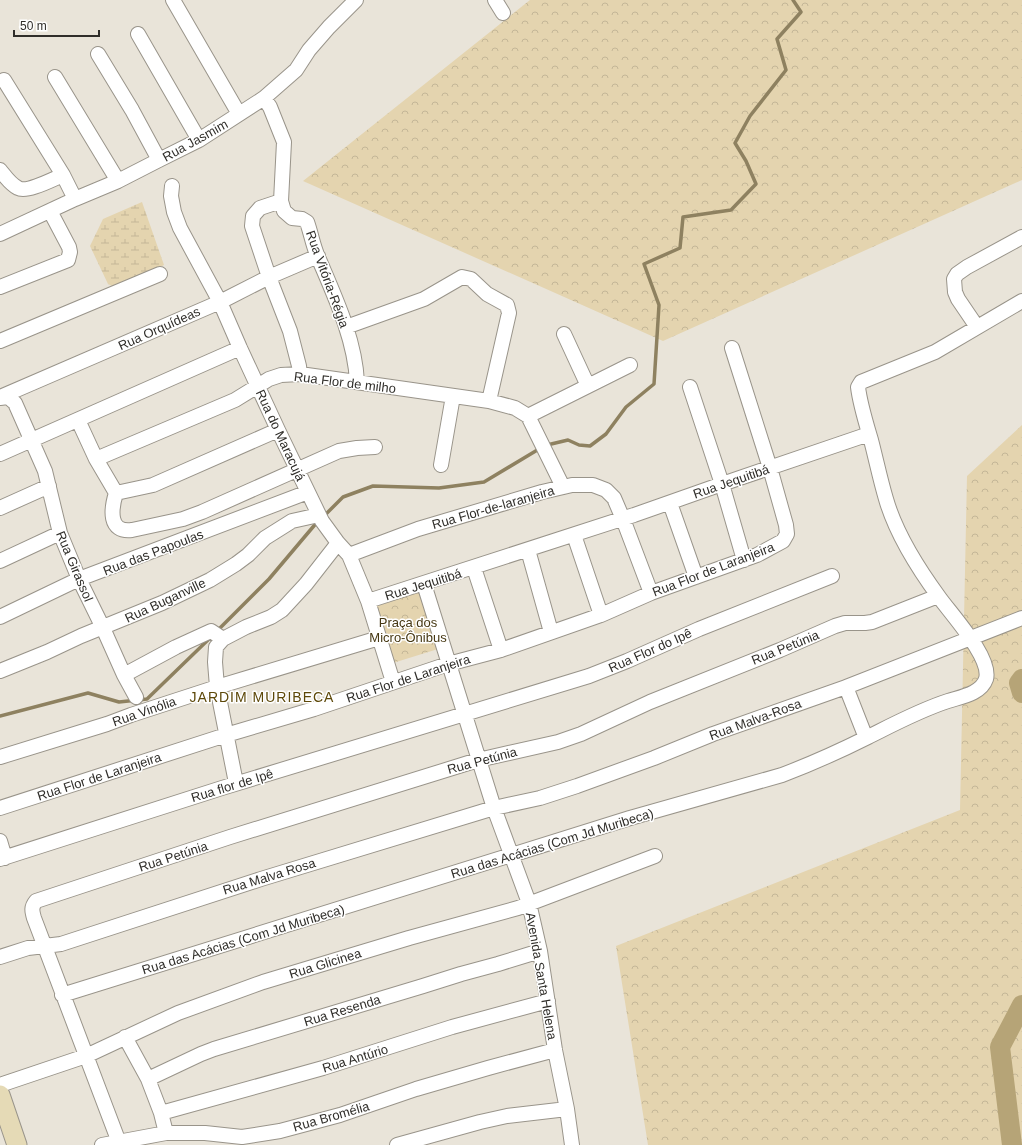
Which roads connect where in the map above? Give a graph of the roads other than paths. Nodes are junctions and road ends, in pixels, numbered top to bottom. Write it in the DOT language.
graph roads {
  1 [pos="173,0"];
  2 [pos="356,0"];
  3 [pos="496,0"];
  4 [pos="503,14"];
  5 [pos="138,34"];
  6 [pos="98,54"];
  7 [pos="55,77"];
  8 [pos="4,80"];
  9 [pos="264,98"];
  10 [pos="239,114"];
  11 [pos="199,140"];
  12 [pos="159,160"];
  13 [pos="0,170"];
  14 [pos="63,176"];
  15 [pos="118,181"];
  16 [pos="172,186"];
  17 [pos="75,199"];
  18 [pos="282,201"];
  19 [pos="50,211"];
  20 [pos="0,234"];
  21 [pos="1022,237"];
  22 [pos="318,256"];
  23 [pos="160,274"];
  24 [pos="269,277"];
  25 [pos="0,288"];
  26 [pos="1022,300"];
  27 [pos="220,302"];
  28 [pos="977,327"];
  29 [pos="346,328"];
  30 [pos="564,334"];
  31 [pos="0,341"];
  32 [pos="240,348"];
  33 [pos="732,348"];
  34 [pos="630,365"];
  35 [pos="300,374"];
  36 [pos="357,382"];
  37 [pos="258,386"];
  38 [pos="588,386"];
  39 [pos="690,387"];
  40 [pos="453,396"];
  41 [pos="0,397"];
  42 [pos="489,401"];
  43 [pos="528,416"];
  44 [pos="78,420"];
  45 [pos="278,430"];
  46 [pos="869,434"];
  47 [pos="31,440"];
  48 [pos="375,447"];
  49 [pos="0,454"];
  50 [pos="96,459"];
  51 [pos="441,465"];
  52 [pos="770,468"];
  53 [pos="298,470"];
  54 [pos="722,484"];
  55 [pos="49,486"];
  56 [pos="563,487"];
  57 [pos="116,492"];
  58 [pos="308,492"];
  59 [pos="670,503"];
  60 [pos="0,508"];
  61 [pos="321,518"];
  62 [pos="624,519"];
  63 [pos="60,533"];
  64 [pos="574,535"];
  65 [pos="338,543"];
  66 [pos="528,550"];
  67 [pos="349,555"];
  68 [pos="0,560"];
  69 [pos="744,560"];
  70 [pos="474,568"];
  71 [pos="832,576"];
  72 [pos="696,577"];
  73 [pos="79,580"];
  74 [pos="424,584"];
  75 [pos="651,593"];
  76 [pos="938,596"];
  77 [pos="368,601"];
  78 [pos="601,616"];
  79 [pos="0,617"];
  80 [pos="1022,618"];
  81 [pos="103,628"];
  82 [pos="552,632"];
  83 [pos="379,638"];
  84 [pos="969,638"];
  85 [pos="223,639"];
  86 [pos="501,650"];
  87 [pos="448,664"];
  88 [pos="0,671"];
  89 [pos="124,675"];
  90 [pos="393,682"];
  91 [pos="217,687"];
  92 [pos="846,687"];
  93 [pos="136,697"];
  94 [pos="464,714"];
  95 [pos="226,735"];
  96 [pos="866,738"];
  97 [pos="0,757"];
  98 [pos="478,760"];
  99 [pos="236,783"];
  100 [pos="540,798"];
  101 [pos="0,808"];
  102 [pos="494,808"];
  103 [pos="0,841"];
  104 [pos="512,856"];
  105 [pos="655,856"];
  106 [pos="2,858"];
  107 [pos="529,903"];
  108 [pos="45,946"];
  109 [pos="540,951"];
  110 [pos="0,957"];
  111 [pos="62,995"];
  112 [pos="548,1001"];
  113 [pos="125,1037"];
  114 [pos="555,1050"];
  115 [pos="86,1056"];
  116 [pos="148,1079"];
  117 [pos="0,1085"];
  118 [pos="0,1095"];
  119 [pos="567,1109"];
  120 [pos="160,1113"];
  121 [pos="166,1133"];
  122 [pos="243,1141"];
  123 [pos="120,1143"];
  124 [pos="17,1145"];
  125 [pos="102,1145"];
  126 [pos="397,1145"];
  127 [pos="572,1145"];
  1 -- 10 [label="street"];
  2 -- 9 [label="street, Rua Jasmim"];
  3 -- 4 [label="street"];
  5 -- 11 [label="street"];
  6 -- 12 [label="street"];
  7 -- 15 [label="street"];
  8 -- 14 [label="street"];
  9 -- 10 [label="street, Rua Jasmim"];
  9 -- 18 [label="street"];
  10 -- 11 [label="street, Rua Jasmim"];
  11 -- 12 [label="street, Rua Jasmim"];
  12 -- 15 [label="street, Rua Jasmim"];
  13 -- 14 [label="street"];
  14 -- 17 [label="street"];
  15 -- 17 [label="street, Rua Jasmim"];
  16 -- 27 [label="street, Rua do Maracujá"];
  17 -- 19 [label="street, Rua Jasmim"];
  18 -- 22 [label="street, Rua Vitória-Régia"];
  18 -- 24 [label="street"];
  19 -- 20 [label="street, Rua Jasmim"];
  19 -- 25 [label="street"];
  21 -- 28 [label="street"];
  22 -- 24 [label="street, Rua Orquídeas"];
  22 -- 29 [label="street, Rua Vitória-Régia"];
  23 -- 31 [label="street"];
  24 -- 27 [label="street, Rua Orquídeas"];
  24 -- 35 [label="street"];
  26 -- 28 [label="street"];
  27 -- 32 [label="street, Rua do Maracujá"];
  27 -- 41 [label="street, Rua Orquídeas"];
  28 -- 46 [label="street"];
  29 -- 36 [label="street, Rua Vitória-Régia"];
  29 -- 42 [label="street"];
  30 -- 38 [label="street"];
  32 -- 37 [label="street, Rua do Maracujá"];
  32 -- 44 [label="street"];
  33 -- 52 [label="street"];
  34 -- 38 [label="street"];
  35 -- 36 [label="street, Rua Flor de milho"];
  35 -- 37 [label="street, Rua Flor de milho"];
  36 -- 40 [label="street, Rua Flor de milho"];
  37 -- 45 [label="street, Rua do Maracujá"];
  37 -- 50 [label="street, Rua Flor de milho"];
  38 -- 43 [label="street"];
  39 -- 54 [label="street"];
  40 -- 42 [label="street, Rua Flor de milho"];
  40 -- 51 [label="street"];
  41 -- 47 [label="street, Rua Girassol"];
  42 -- 43 [label="street, Rua Flor de milho"];
  43 -- 56 [label="street"];
  44 -- 47 [label="street"];
  44 -- 50 [label="street"];
  45 -- 53 [label="street, Rua do Maracujá"];
  45 -- 57 [label="street"];
  46 -- 52 [label="street, Rua Jequitibá"];
  46 -- 76 [label="street"];
  47 -- 49 [label="street"];
  47 -- 55 [label="street, Rua Girassol"];
  48 -- 53 [label="street"];
  50 -- 57 [label="street"];
  52 -- 54 [label="street, Rua Jequitibá"];
  52 -- 69 [label="street, Rua Flor de Laranjeira"];
  53 -- 57 [label="street"];
  53 -- 58 [label="street, Rua do Maracujá"];
  54 -- 59 [label="street, Rua Jequitibá"];
  54 -- 69 [label="street"];
  55 -- 60 [label="street"];
  55 -- 63 [label="street, Rua Girassol"];
  56 -- 62 [label="street, Rua Flor-de-laranjeira"];
  56 -- 67 [label="street, Rua Flor-de-laranjeira"];
  58 -- 61 [label="street, Rua do Maracujá"];
  58 -- 73 [label="street, Rua das Papoulas"];
  59 -- 62 [label="street, Rua Jequitibá"];
  59 -- 72 [label="street"];
  61 -- 65 [label="street, Rua do Maracujá"];
  61 -- 81 [label="street, Rua Buganville"];
  62 -- 64 [label="street, Rua Jequitibá"];
  62 -- 75 [label="street, Rua Flor-de-laranjeira"];
  63 -- 68 [label="street"];
  63 -- 73 [label="street, Rua Girassol"];
  64 -- 66 [label="street, Rua Jequitibá"];
  64 -- 78 [label="street"];
  65 -- 67 [label="street, Rua do Maracujá"];
  65 -- 85 [label="street"];
  66 -- 70 [label="street, Rua Jequitibá"];
  66 -- 82 [label="street"];
  67 -- 77 [label="street, Rua do Maracujá"];
  69 -- 72 [label="street, Rua Flor de Laranjeira"];
  70 -- 74 [label="street, Rua Jequitibá"];
  70 -- 86 [label="street"];
  71 -- 94 [label="street, Rua Flor do Ipê"];
  72 -- 75 [label="street, Rua Flor de Laranjeira"];
  73 -- 79 [label="street, Rua das Papoulas"];
  73 -- 81 [label="street, Rua Girassol"];
  74 -- 77 [label="street, Rua Jequitibá"];
  74 -- 87 [label="street, Avenida Santa Helena"];
  75 -- 78 [label="street, Rua Flor de Laranjeira"];
  76 -- 84 [label="street"];
  76 -- 98 [label="street, Rua Petúnia"];
  77 -- 83 [label="street, Rua do Maracujá"];
  78 -- 82 [label="street, Rua Flor de Laranjeira"];
  80 -- 84 [label="street, Rua Malva-Rosa"];
  81 -- 88 [label="street, Rua Buganville"];
  81 -- 89 [label="street, Rua Girassol"];
  82 -- 86 [label="street, Rua Flor de Laranjeira"];
  83 -- 90 [label="street, Rua do Maracujá"];
  83 -- 91 [label="street, Rua Vinólia"];
  84 -- 92 [label="street, Rua Malva-Rosa"];
  84 -- 96 [label="street, Rua das Acácias (Com Jd Muribeca)"];
  85 -- 89 [label="street"];
  85 -- 91 [label="street"];
  86 -- 87 [label="street, Rua Flor de Laranjeira"];
  87 -- 90 [label="street, Rua Flor de Laranjeira"];
  87 -- 94 [label="street, Avenida Santa Helena"];
  89 -- 93 [label="street, Rua Girassol"];
  90 -- 95 [label="street, Rua Flor de Laranjeira"];
  91 -- 95 [label="street"];
  91 -- 97 [label="street, Rua Vinólia"];
  92 -- 96 [label="street"];
  92 -- 100 [label="street, Rua Malva-Rosa"];
  94 -- 98 [label="street, Avenida Santa Helena"];
  94 -- 99 [label="street, Rua flor de Ipê"];
  95 -- 99 [label="street"];
  95 -- 101 [label="street, Rua Flor de Laranjeira"];
  96 -- 104 [label="street, Rua das Acácias (Com Jd Muribeca)"];
  98 -- 102 [label="street, Avenida Santa Helena"];
  98 -- 108 [label="street, Rua Petúnia"];
  99 -- 106 [label="street, Rua flor de Ipê"];
  100 -- 102 [label="street, Rua Malva Rosa"];
  102 -- 104 [label="street, Avenida Santa Helena"];
  102 -- 108 [label="street, Rua Malva Rosa"];
  103 -- 106 [label="street"];
  104 -- 107 [label="street, Avenida Santa Helena"];
  104 -- 111 [label="street, Rua das Acácias (Com Jd Muribeca)"];
  105 -- 107 [label="street, Rua Glicinea"];
  107 -- 109 [label="street, Avenida Santa Helena"];
  107 -- 113 [label="street, Rua Glicinea"];
  108 -- 110 [label="street, Rua Malva Rosa"];
  108 -- 111 [label="street"];
  109 -- 112 [label="street, Avenida Santa Helena"];
  109 -- 116 [label="street, Rua Resenda"];
  111 -- 115 [label="street"];
  112 -- 114 [label="street, Avenida Santa Helena"];
  112 -- 120 [label="street, Rua Antúrio"];
  113 -- 115 [label="street, Rua Glicinea"];
  113 -- 116 [label="street"];
  114 -- 119 [label="street, Avenida Santa Helena"];
  114 -- 122 [label="street, Rua Bromélia"];
  115 -- 117 [label="street, Rua Glicinea"];
  115 -- 123 [label="street"];
  116 -- 120 [label="street"];
  118 -- 124 [label="main road"];
  119 -- 126 [label="street"];
  119 -- 127 [label="street, Avenida Santa Helena"];
  120 -- 121 [label="street"];
  121 -- 122 [label="street, Rua Bromélia"];
  121 -- 123 [label="street, Rua Bromélia"];
  123 -- 125 [label="street, Rua Bromélia"];
}
